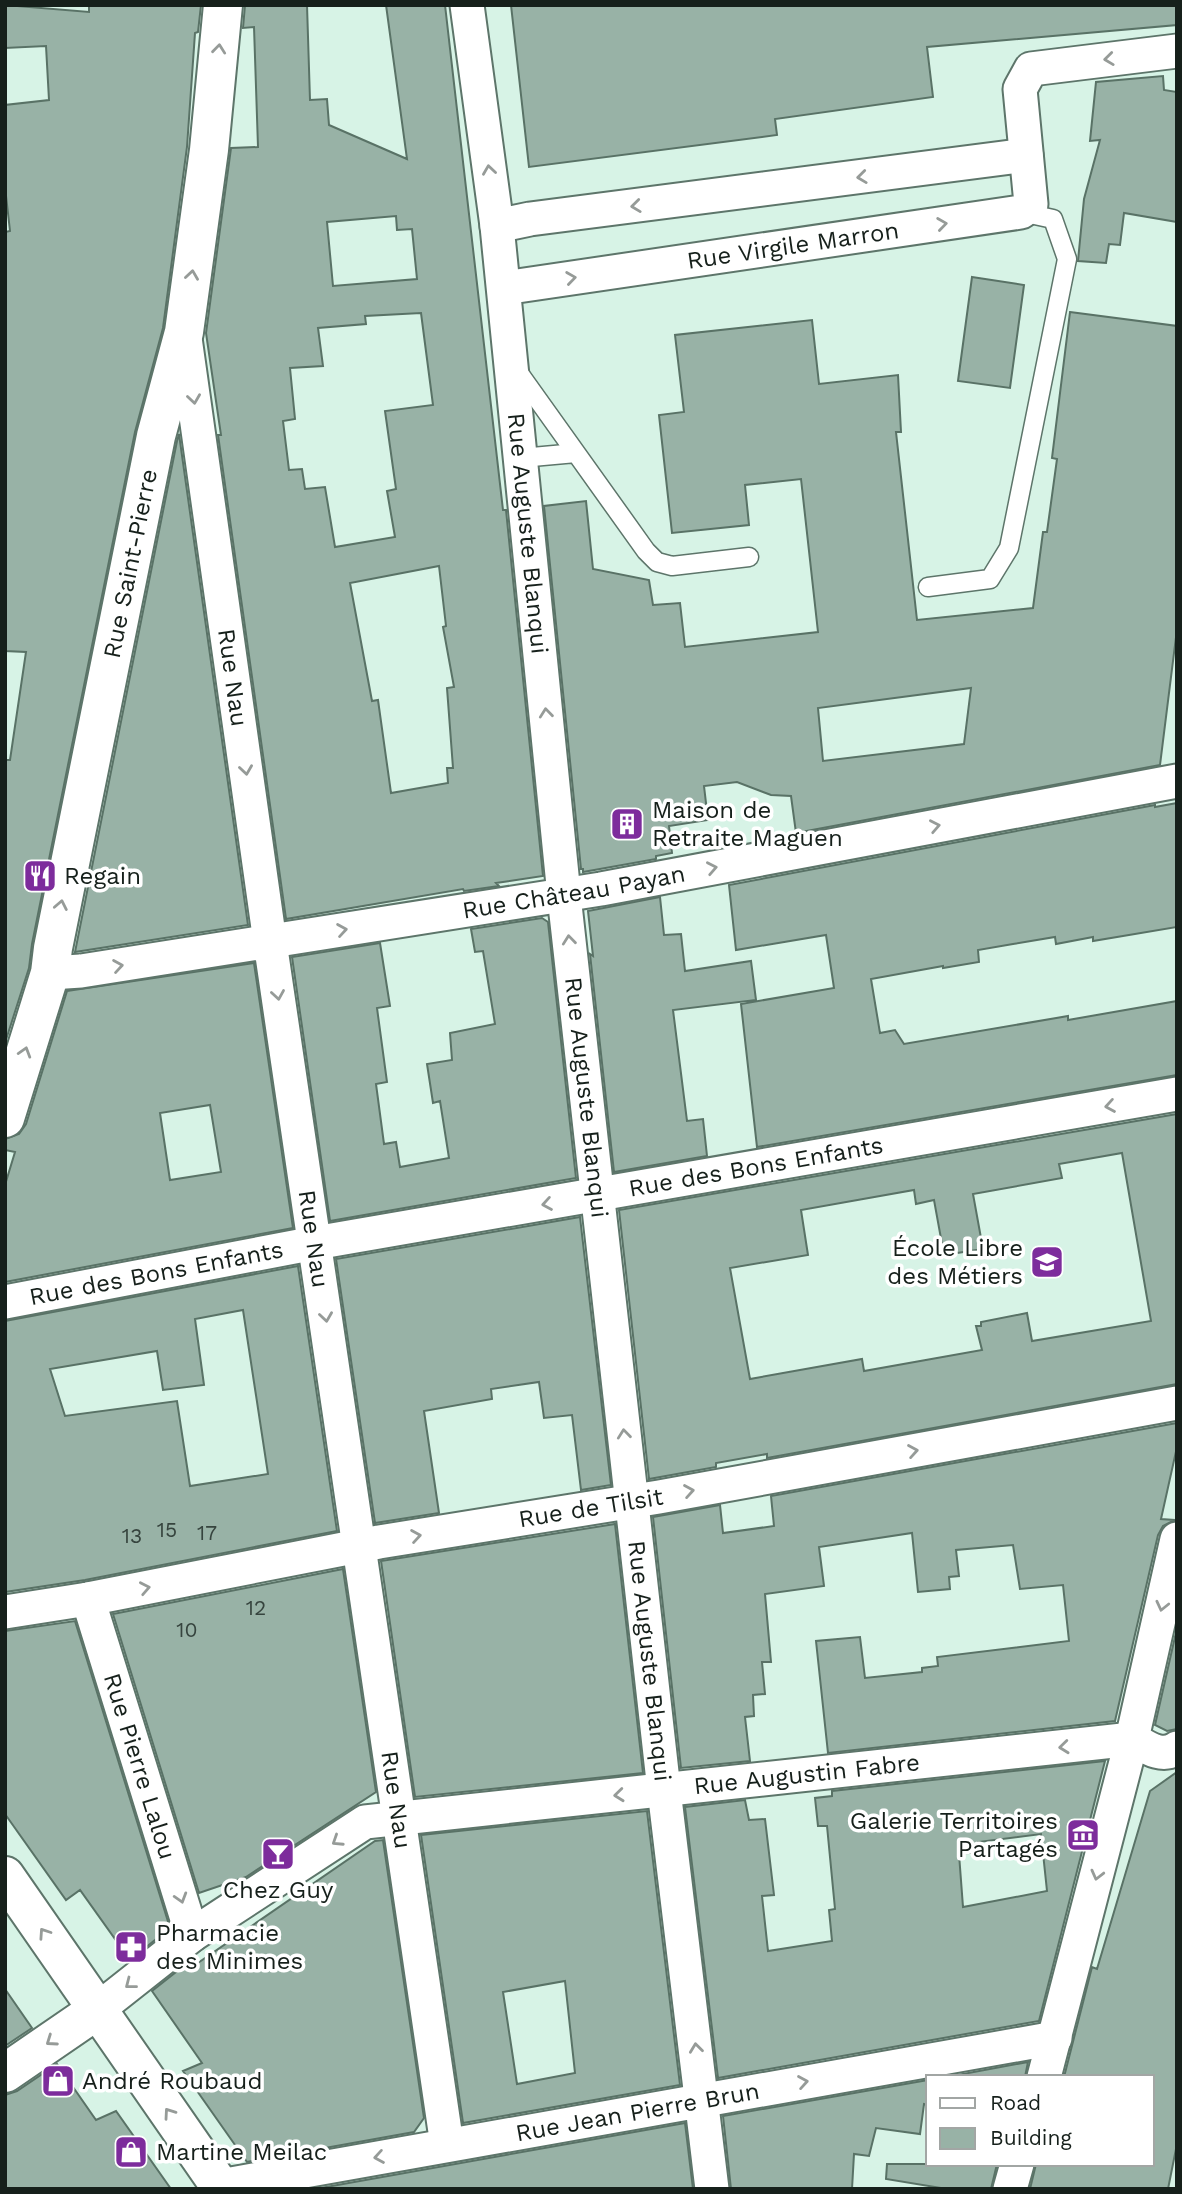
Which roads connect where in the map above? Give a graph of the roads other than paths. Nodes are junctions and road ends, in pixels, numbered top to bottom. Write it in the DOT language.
graph roads {
  1 [pos="223,5"];
  2 [pos="467,5"];
  3 [pos="1177,51"];
  4 [pos="1027,155"];
  5 [pos="1021,212"];
  6 [pos="497,226"];
  7 [pos="504,288"];
  8 [pos="184,332"];
  9 [pos="511,363"];
  10 [pos="576,453"];
  11 [pos="521,458"];
  12 [pos="749,557"];
  13 [pos="928,587"];
  14 [pos="1177,781"];
  15 [pos="564,895"];
  16 [pos="270,942"];
  17 [pos="50,973"];
  18 [pos="1177,1094"];
  19 [pos="5,1118"];
  20 [pos="598,1195"];
  21 [pos="315,1243"];
  22 [pos="5,1302"];
  23 [pos="1177,1403"];
  24 [pos="632,1501"];
  25 [pos="1177,1539"];
  26 [pos="360,1546"];
  27 [pos="88,1599"];
  28 [pos="5,1612"];
  29 [pos="1132,1739"];
  30 [pos="1177,1748"];
  31 [pos="664,1790"];
  32 [pos="399,1818"];
  33 [pos="5,1876"];
  34 [pos="192,1935"];
  35 [pos="97,2010"];
  36 [pos="1055,2038"];
  37 [pos="5,2073"];
  38 [pos="1045,2075"];
  39 [pos="702,2100"];
  40 [pos="447,2145"];
  41 [pos="1016,2166"];
  42 [pos="221,2187"];
  43 [pos="712,2189"];
  44 [pos="1010,2189"];
  8 -- 1 [label="street, Rue Saint-Pierre, one-way"];
  6 -- 2 [label="street, Rue Auguste Blanqui, one-way"];
  3 -- 4 [label="street, one-way"];
  4 -- 5 [label="street"];
  4 -- 6 [label="street, one-way"];
  7 -- 5 [label="street, Rue Virgile Marron, one-way"];
  5 -- 13 [label="lane"];
  6 -- 7 [label="street, Rue Auguste Blanqui"];
  7 -- 9 [label="street, Rue Auguste Blanqui"];
  8 -- 16 [label="street, Rue Nau, one-way"];
  17 -- 8 [label="street, Rue Saint-Pierre, one-way"];
  9 -- 10 [label="lane"];
  9 -- 11 [label="street, Rue Auguste Blanqui"];
  10 -- 11 [label="lane"];
  10 -- 12 [label="lane"];
  15 -- 11 [label="street, Rue Auguste Blanqui, one-way"];
  15 -- 14 [label="street, Rue Château Payan, one-way"];
  16 -- 15 [label="street, Rue Château Payan, one-way"];
  20 -- 15 [label="street, Rue Auguste Blanqui, one-way"];
  17 -- 16 [label="street, Rue Château Payan, one-way"];
  16 -- 21 [label="street, Rue Nau, one-way"];
  19 -- 17 [label="street, Rue Saint-Pierre, one-way"];
  18 -- 20 [label="street, Rue des Bons Enfants, one-way"];
  20 -- 21 [label="street, Rue des Bons Enfants, one-way"];
  24 -- 20 [label="street, Rue Auguste Blanqui, one-way"];
  21 -- 22 [label="street, Rue des Bons Enfants"];
  21 -- 26 [label="street, Rue Nau, one-way"];
  24 -- 23 [label="street, Rue de Tilsit, one-way"];
  26 -- 24 [label="street, Rue de Tilsit, one-way"];
  24 -- 31 [label="street, Rue Auguste Blanqui"];
  25 -- 29 [label="street, one-way"];
  27 -- 26 [label="street, Rue de Tilsit, one-way"];
  26 -- 32 [label="street, Rue Nau"];
  27 -- 28 [label="street, Rue de Tilsit"];
  27 -- 34 [label="street, Rue Pierre Lalou, one-way"];
  29 -- 30 [label="street"];
  29 -- 31 [label="street, Rue Augustin Fabre, one-way"];
  29 -- 36 [label="street, one-way"];
  31 -- 32 [label="street, Rue Augustin Fabre, one-way"];
  39 -- 31 [label="street, Rue Auguste Blanqui, one-way"];
  32 -- 34 [label="street, Rue Augustin Fabre, one-way"];
  32 -- 40 [label="street, Rue Nau"];
  35 -- 33 [label="street, one-way"];
  34 -- 35 [label="street, Rue Augustin Fabre, one-way"];
  35 -- 37 [label="street, one-way"];
  42 -- 35 [label="street, one-way"];
  36 -- 38 [label="street"];
  39 -- 36 [label="street, Rue Jean Pierre Brun, one-way"];
  39 -- 40 [label="street, Rue Jean Pierre Brun"];
  39 -- 43 [label="street, Rue Auguste Blanqui"];
  40 -- 42 [label="street, Rue Jean Pierre Brun, one-way"];
  41 -- 44 [label="street"];
}
